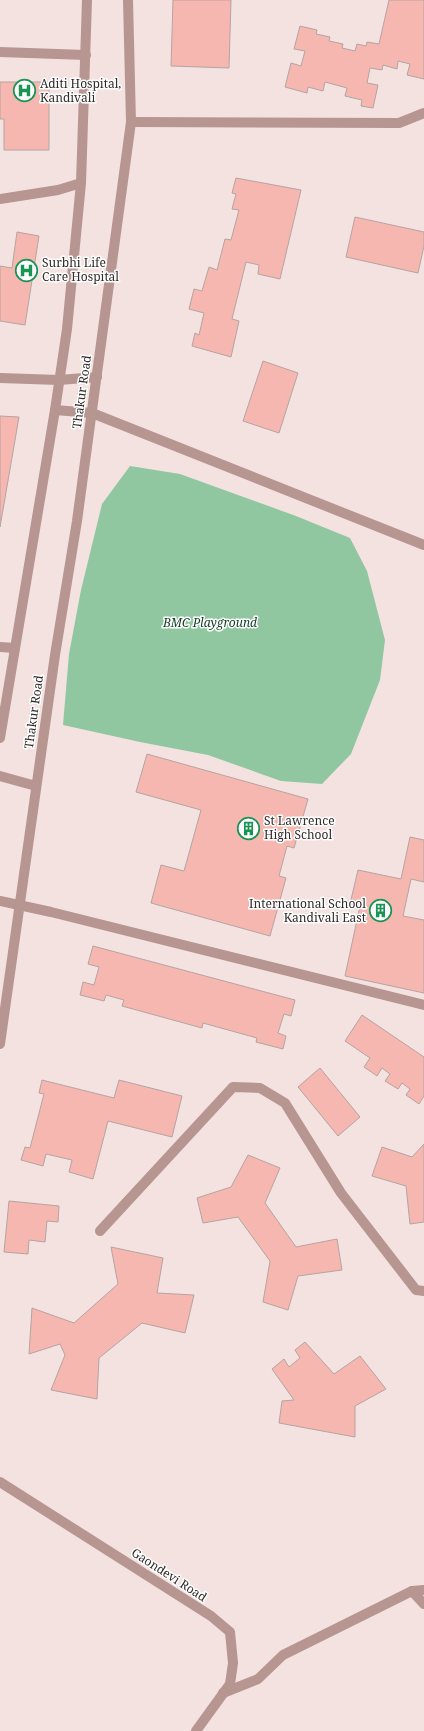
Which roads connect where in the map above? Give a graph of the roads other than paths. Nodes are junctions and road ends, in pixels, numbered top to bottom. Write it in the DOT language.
graph roads {
  1 [pos="87,0"];
  2 [pos="128,0"];
  3 [pos="0,52"];
  4 [pos="86,55"];
  5 [pos="424,113"];
  6 [pos="131,122"];
  7 [pos="81,183"];
  8 [pos="0,199"];
  9 [pos="97,377"];
  10 [pos="0,378"];
  11 [pos="59,380"];
  12 [pos="55,410"];
  13 [pos="92,414"];
  14 [pos="424,545"];
  15 [pos="0,647"];
  16 [pos="15,648"];
  17 [pos="0,738"];
  18 [pos="0,776"];
  19 [pos="36,786"];
  20 [pos="0,901"];
  21 [pos="20,905"];
  22 [pos="424,1005"];
  23 [pos="0,1044"];
  24 [pos="100,1230"];
  25 [pos="424,1291"];
  26 [pos="0,1482"];
  27 [pos="424,1590"];
  28 [pos="412,1591"];
  29 [pos="424,1604"];
  30 [pos="222,1694"];
  31 [pos="196,1731"];
  1 -- 4 [label="street, Thakur Road"];
  2 -- 6 [label="street, Thakur Road"];
  3 -- 4 [label="street"];
  4 -- 7 [label="street, Thakur Road"];
  5 -- 6 [label="street"];
  6 -- 9 [label="street, Thakur Road"];
  7 -- 8 [label="street"];
  7 -- 11 [label="street, Thakur Road"];
  9 -- 11 [label="street"];
  9 -- 13 [label="street, Thakur Road"];
  10 -- 11 [label="street"];
  11 -- 12 [label="street, Thakur Road"];
  12 -- 13 [label="street"];
  12 -- 16 [label="street, Thakur Road"];
  13 -- 14 [label="street"];
  13 -- 19 [label="street, Thakur Road"];
  15 -- 16 [label="street"];
  16 -- 17 [label="street, Thakur Road"];
  18 -- 19 [label="street"];
  19 -- 21 [label="street, Thakur Road"];
  20 -- 21 [label="street"];
  21 -- 22 [label="street"];
  21 -- 23 [label="street, Thakur Road"];
  24 -- 25 [label="street"];
  26 -- 30 [label="street, Gaondevi Road"];
  27 -- 28 [label="street"];
  28 -- 29 [label="street"];
  28 -- 30 [label="street"];
  30 -- 31 [label="street, Gaondevi Road"];
}
